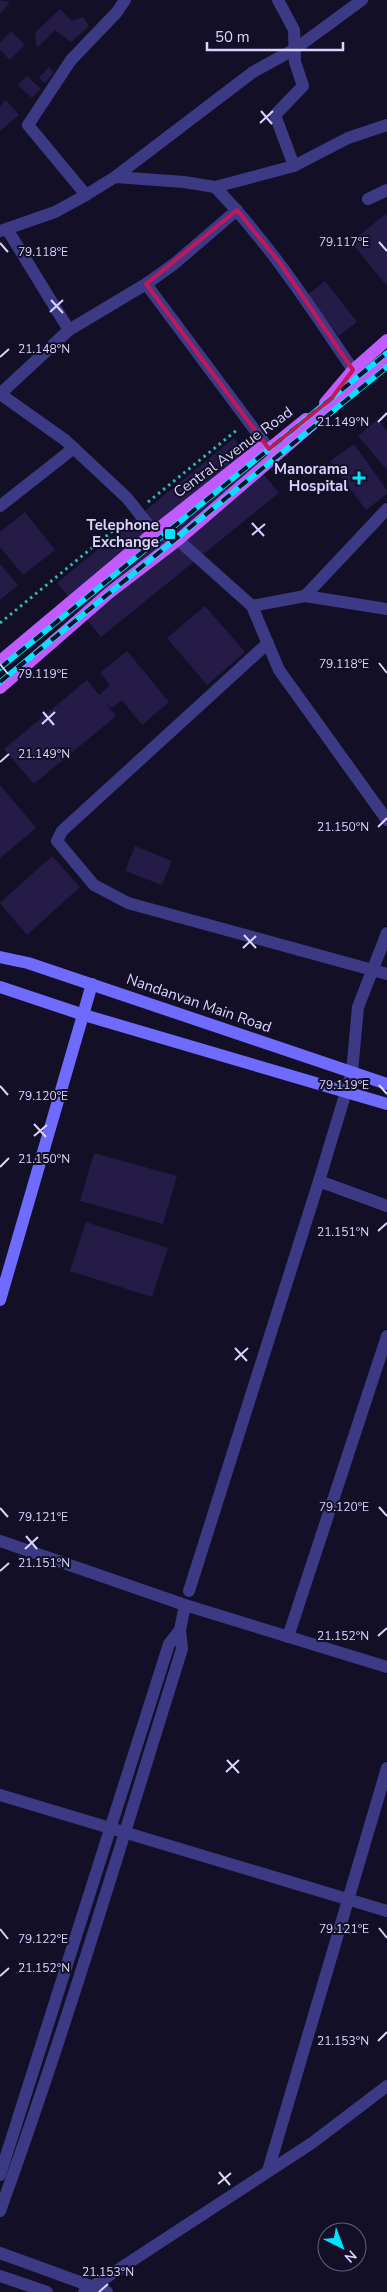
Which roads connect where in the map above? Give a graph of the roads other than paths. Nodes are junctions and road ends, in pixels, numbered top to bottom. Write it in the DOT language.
graph roads {
  1 [pos="125,0"];
  2 [pos="278,0"];
  3 [pos="362,0"];
  4 [pos="295,49"];
  5 [pos="387,125"];
  6 [pos="294,166"];
  7 [pos="115,177"];
  8 [pos="215,187"];
  9 [pos="387,190"];
  10 [pos="86,195"];
  11 [pos="368,199"];
  12 [pos="237,210"];
  13 [pos="3,230"];
  14 [pos="146,284"];
  15 [pos="69,330"];
  16 [pos="387,340"];
  17 [pos="387,360"];
  18 [pos="353,370"];
  19 [pos="0,394"];
  20 [pos="74,448"];
  21 [pos="269,449"];
  22 [pos="0,506"];
  23 [pos="387,509"];
  24 [pos="154,532"];
  25 [pos="178,540"];
  26 [pos="305,596"];
  27 [pos="252,606"];
  28 [pos="387,609"];
  29 [pos="268,643"];
  30 [pos="0,661"];
  31 [pos="0,688"];
  32 [pos="387,819"];
  33 [pos="387,933"];
  34 [pos="0,957"];
  35 [pos="373,970"];
  36 [pos="387,974"];
  37 [pos="92,984"];
  38 [pos="0,987"];
  39 [pos="84,1015"];
  40 [pos="352,1072"];
  41 [pos="387,1084"];
  42 [pos="345,1092"];
  43 [pos="387,1104"];
  44 [pos="319,1181"];
  45 [pos="387,1206"];
  46 [pos="0,1300"];
  47 [pos="387,1336"];
  48 [pos="0,1541"];
  49 [pos="189,1591"];
  50 [pos="185,1605"];
  51 [pos="180,1630"];
  52 [pos="288,1637"];
  53 [pos="387,1667"];
  54 [pos="387,1768"];
  55 [pos="0,1795"];
  56 [pos="110,1829"];
  57 [pos="126,1834"];
  58 [pos="348,1899"];
  59 [pos="387,1911"];
  60 [pos="387,2086"];
  61 [pos="268,2171"];
  62 [pos="0,2174"];
  63 [pos="0,2211"];
  64 [pos="0,2253"];
  65 [pos="0,2276"];
  66 [pos="88,2289"];
  67 [pos="47,2292"];
  68 [pos="107,2292"];
  1 -- 10 [label="street"];
  2 -- 4 [label="street"];
  3 -- 4 [label="street"];
  4 -- 6 [label="street"];
  4 -- 7 [label="street"];
  5 -- 6 [label="street"];
  6 -- 8 [label="street"];
  7 -- 8 [label="street"];
  7 -- 10 [label="street"];
  8 -- 12 [label="street"];
  9 -- 11 [label="street"];
  10 -- 13 [label="street"];
  12 -- 14 [label="street"];
  12 -- 18 [label="street"];
  13 -- 15 [label="street"];
  14 -- 15 [label="street"];
  14 -- 21 [label="street"];
  15 -- 19 [label="street"];
  16 -- 18 [label="main road, Central Avenue Road"];
  17 -- 25 [label="main road"];
  18 -- 21 [label="main road, Central Avenue Road"];
  19 -- 20 [label="street"];
  20 -- 22 [label="street"];
  20 -- 24 [label="street"];
  21 -- 24 [label="main road, Central Avenue Road"];
  23 -- 26 [label="street"];
  24 -- 25 [label="street"];
  24 -- 30 [label="main road, Central Avenue Road"];
  25 -- 27 [label="street"];
  25 -- 31 [label="main road"];
  26 -- 27 [label="street"];
  26 -- 28 [label="street"];
  27 -- 29 [label="street"];
  29 -- 32 [label="street"];
  29 -- 35 [label="street"];
  33 -- 35 [label="street"];
  34 -- 37 [label="main road, Nandanvan Main Road"];
  35 -- 36 [label="street"];
  35 -- 40 [label="street"];
  37 -- 39 [label="main road"];
  37 -- 40 [label="main road, Nandanvan Main Road"];
  38 -- 39 [label="main road"];
  39 -- 42 [label="main road"];
  39 -- 46 [label="main road"];
  40 -- 41 [label="main road, Nandanvan Main Road"];
  40 -- 42 [label="street"];
  42 -- 43 [label="main road"];
  42 -- 44 [label="street"];
  44 -- 45 [label="street"];
  44 -- 49 [label="street"];
  47 -- 52 [label="street"];
  48 -- 50 [label="street"];
  50 -- 51 [label="street"];
  50 -- 52 [label="street"];
  51 -- 56 [label="street"];
  51 -- 57 [label="street"];
  52 -- 53 [label="street"];
  54 -- 58 [label="street"];
  55 -- 56 [label="street"];
  56 -- 57 [label="street"];
  56 -- 62 [label="street"];
  57 -- 58 [label="street"];
  57 -- 63 [label="street"];
  58 -- 59 [label="street"];
  58 -- 61 [label="street"];
  60 -- 61 [label="street"];
  61 -- 66 [label="street"];
  64 -- 66 [label="street"];
  65 -- 67 [label="street"];
  66 -- 68 [label="street"];
}
